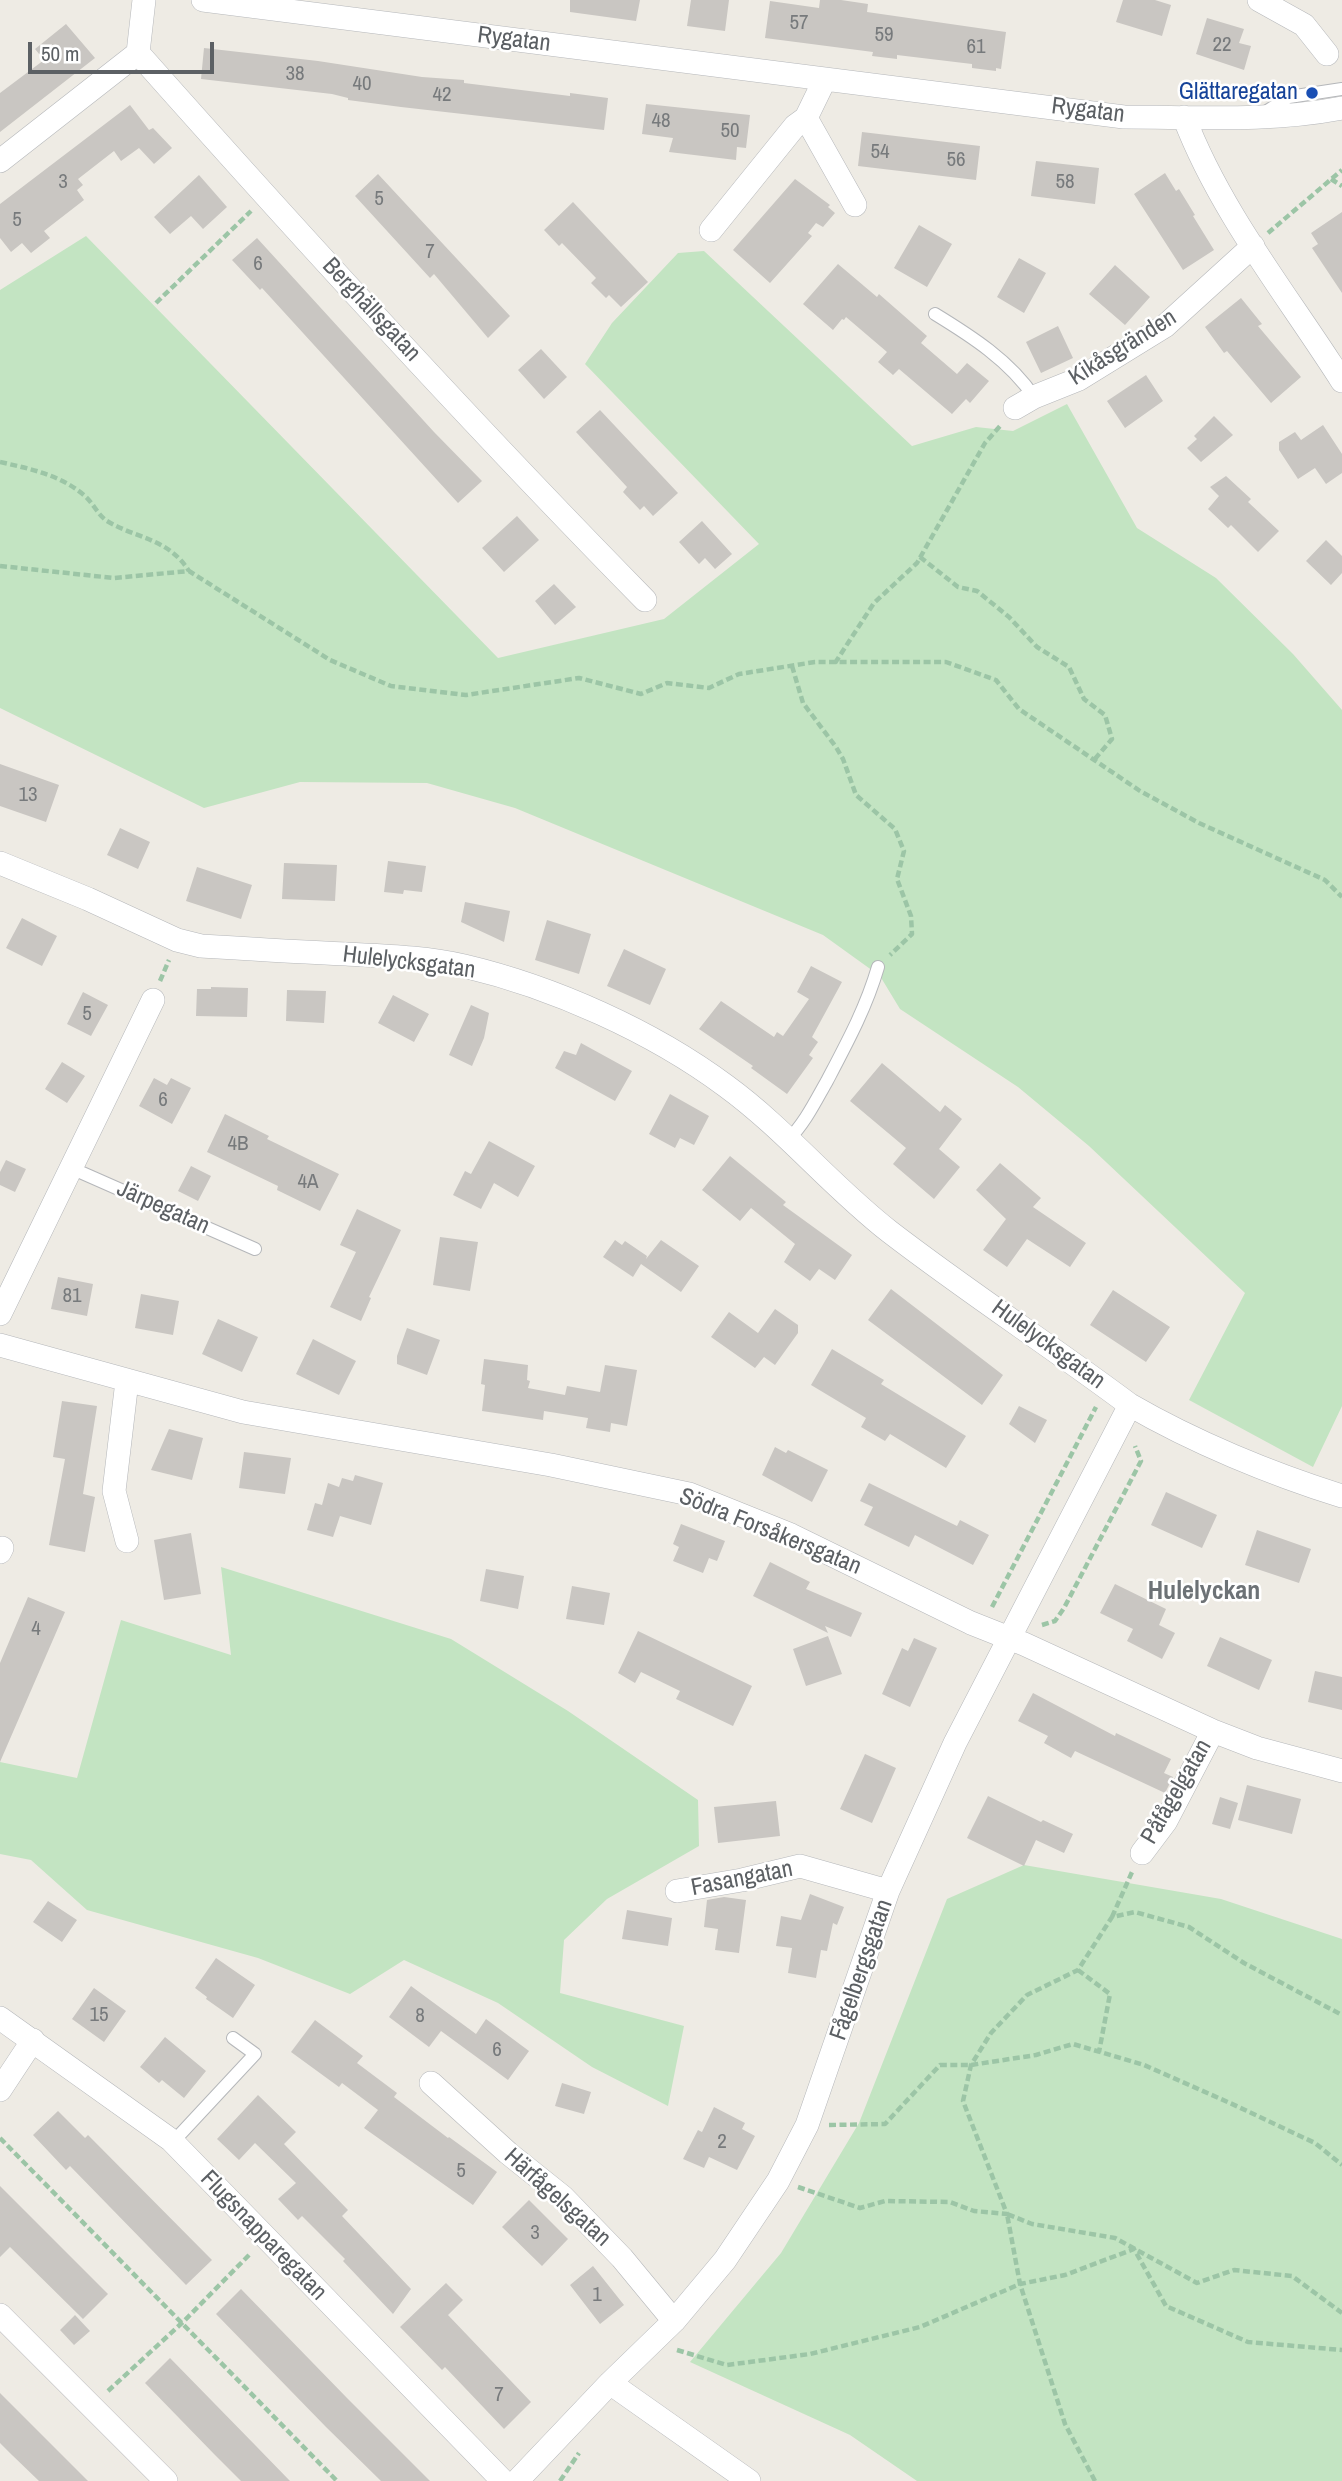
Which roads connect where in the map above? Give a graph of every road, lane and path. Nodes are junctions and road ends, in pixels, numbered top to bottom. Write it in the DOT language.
graph roads {
  1 [pos="144,0"];
  2 [pos="203,0"];
  3 [pos="1259,0"];
  4 [pos="138,53"];
  5 [pos="1327,54"];
  6 [pos="825,79"];
  7 [pos="1342,89"];
  8 [pos="1342,108"];
  9 [pos="1184,117"];
  10 [pos="806,118"];
  11 [pos="1256,118"];
  12 [pos="0,161"];
  13 [pos="1342,170"];
  14 [pos="1331,179"];
  15 [pos="1342,186"];
  16 [pos="266,196"];
  17 [pos="855,205"];
  18 [pos="711,230"];
  19 [pos="1253,246"];
  20 [pos="156,303"];
  21 [pos="935,314"];
  22 [pos="1342,381"];
  23 [pos="1025,402"];
  24 [pos="985,443"];
  25 [pos="0,462"];
  26 [pos="920,557"];
  27 [pos="0,566"];
  28 [pos="189,571"];
  29 [pos="645,600"];
  30 [pos="835,664"];
  31 [pos="792,666"];
  32 [pos="1094,760"];
  33 [pos="0,863"];
  34 [pos="1342,897"];
  35 [pos="177,940"];
  36 [pos="878,967"];
  37 [pos="153,1000"];
  38 [pos="788,1140"];
  39 [pos="71,1168"];
  40 [pos="255,1249"];
  41 [pos="0,1314"];
  42 [pos="0,1345"];
  43 [pos="127,1381"];
  44 [pos="1106,1387"];
  45 [pos="1130,1405"];
  46 [pos="1132,1437"];
  47 [pos="1342,1496"];
  48 [pos="127,1541"];
  49 [pos="982,1627"];
  50 [pos="1031,1629"];
  51 [pos="1009,1638"];
  52 [pos="1213,1731"];
  53 [pos="1342,1771"];
  54 [pos="1142,1853"];
  55 [pos="677,1891"];
  56 [pos="888,1891"];
  57 [pos="1112,1917"];
  58 [pos="1078,1970"];
  59 [pos="1342,2015"];
  60 [pos="0,2018"];
  61 [pos="233,2038"];
  62 [pos="33,2040"];
  63 [pos="1099,2052"];
  64 [pos="971,2065"];
  65 [pos="431,2083"];
  66 [pos="0,2091"];
  67 [pos="807,2125"];
  68 [pos="0,2138"];
  69 [pos="173,2142"];
  70 [pos="1342,2165"];
  71 [pos="791,2184"];
  72 [pos="1007,2214"];
  73 [pos="265,2238"];
  74 [pos="1134,2249"];
  75 [pos="1020,2284"];
  76 [pos="1342,2313"];
  77 [pos="0,2315"];
  78 [pos="674,2321"];
  79 [pos="183,2322"];
  80 [pos="653,2343"];
  81 [pos="1342,2350"];
  82 [pos="610,2382"];
  83 [pos="92,2406"];
  84 [pos="166,2481"];
  85 [pos="337,2481"];
  86 [pos="503,2481"];
  87 [pos="517,2481"];
  88 [pos="749,2481"];
  89 [pos="1095,2481"];
  1 -- 4 [label="street"];
  2 -- 6 [label="street, Rygatan"];
  3 -- 5 [label="street"];
  4 -- 12 [label="street"];
  4 -- 16 [label="street, Berghällsgatan"];
  6 -- 9 [label="street, Rygatan"];
  6 -- 10 [label="street"];
  7 -- 11 [label="lane"];
  8 -- 11 [label="street, Rygatan"];
  9 -- 11 [label="street, Rygatan"];
  9 -- 19 [label="street"];
  10 -- 17 [label="street"];
  10 -- 18 [label="street"];
  13 -- 14 [label="path"];
  14 -- 15 [label="path"];
  14 -- 19 [label="path"];
  16 -- 20 [label="path"];
  16 -- 29 [label="street, Berghällsgatan"];
  19 -- 22 [label="street"];
  19 -- 23 [label="street, Kikåsgränden"];
  21 -- 23 [label="lane"];
  24 -- 26 [label="path"];
  25 -- 28 [label="path"];
  26 -- 30 [label="path"];
  26 -- 32 [label="path"];
  27 -- 28 [label="path"];
  28 -- 31 [label="path"];
  30 -- 31 [label="path"];
  30 -- 32 [label="path"];
  31 -- 36 [label="path"];
  32 -- 34 [label="path"];
  33 -- 35 [label="street, Hulelycksgatan"];
  35 -- 37 [label="path"];
  35 -- 38 [label="street, Hulelycksgatan"];
  36 -- 38 [label="lane"];
  37 -- 39 [label="street"];
  38 -- 44 [label="street, Hulelycksgatan"];
  39 -- 40 [label="lane, Järpegatan"];
  39 -- 41 [label="street"];
  42 -- 43 [label="street, Södra Forsåkersgatan"];
  43 -- 48 [label="street"];
  43 -- 49 [label="street, Södra Forsåkersgatan"];
  44 -- 45 [label="street, Hulelycksgatan"];
  44 -- 49 [label="path"];
  45 -- 47 [label="street, Hulelycksgatan"];
  45 -- 51 [label="street, Fågelbergsgatan"];
  46 -- 50 [label="path"];
  49 -- 51 [label="street, Södra Forsåkersgatan"];
  51 -- 52 [label="street, Södra Forsåkersgatan"];
  51 -- 56 [label="street, Fågelbergsgatan"];
  52 -- 53 [label="street, Södra Forsåkersgatan"];
  52 -- 54 [label="street, Påfågelgatan"];
  54 -- 57 [label="path"];
  55 -- 56 [label="street, Fasangatan"];
  56 -- 67 [label="street, Fågelbergsgatan"];
  57 -- 58 [label="path"];
  57 -- 59 [label="path"];
  58 -- 63 [label="path"];
  58 -- 64 [label="path"];
  60 -- 62 [label="street, Flugsnapparegatan"];
  61 -- 69 [label="lane"];
  62 -- 66 [label="street"];
  62 -- 69 [label="street, Flugsnapparegatan"];
  63 -- 64 [label="path"];
  63 -- 70 [label="path"];
  64 -- 67 [label="path"];
  64 -- 72 [label="path"];
  65 -- 78 [label="street, Härfågelsgatan"];
  67 -- 78 [label="street, Fågelbergsgatan"];
  68 -- 79 [label="path"];
  69 -- 73 [label="street, Flugsnapparegatan"];
  71 -- 72 [label="path"];
  72 -- 74 [label="path"];
  72 -- 75 [label="path"];
  73 -- 79 [label="path"];
  73 -- 86 [label="street, Flugsnapparegatan"];
  74 -- 75 [label="path"];
  74 -- 76 [label="path"];
  74 -- 81 [label="path"];
  75 -- 80 [label="path"];
  75 -- 89 [label="path"];
  77 -- 83 [label="street"];
  78 -- 80 [label="street, Fågelbergsgatan"];
  79 -- 83 [label="path"];
  79 -- 85 [label="path"];
  80 -- 82 [label="street, Fågelbergsgatan"];
  82 -- 87 [label="street, Fågelbergsgatan"];
  82 -- 88 [label="street"];
  83 -- 84 [label="street"];
}
